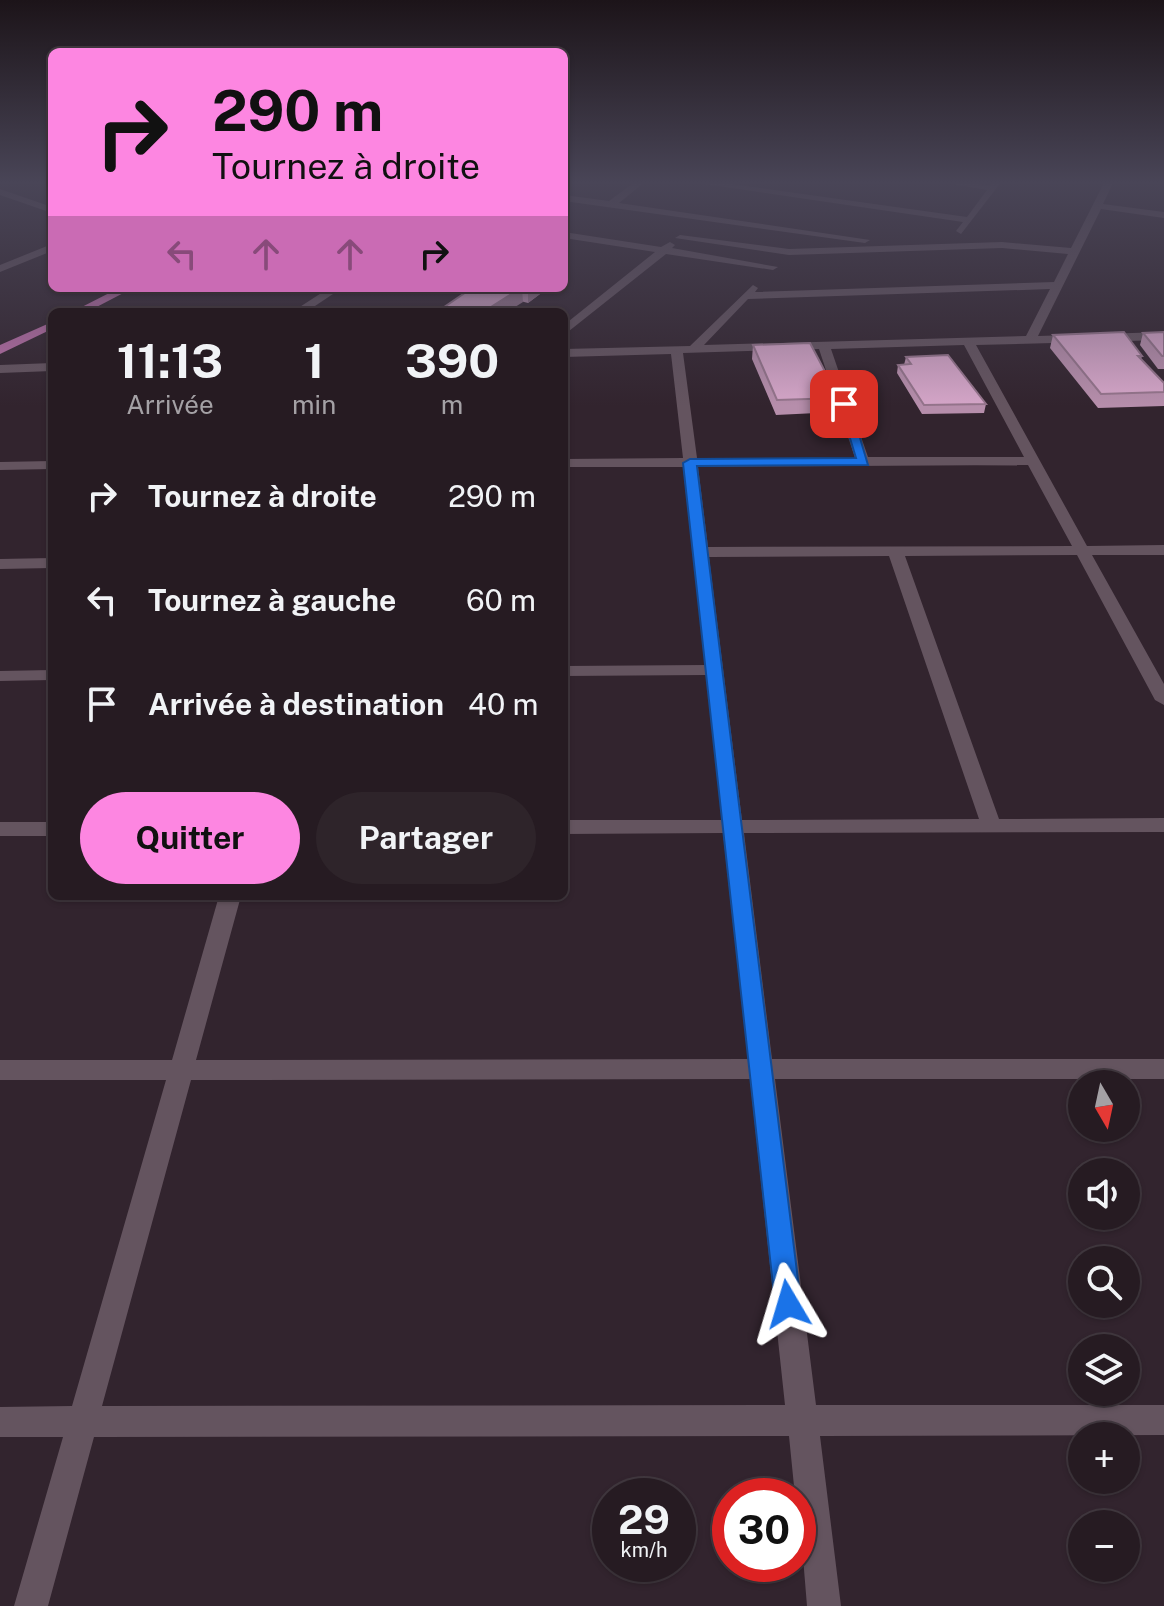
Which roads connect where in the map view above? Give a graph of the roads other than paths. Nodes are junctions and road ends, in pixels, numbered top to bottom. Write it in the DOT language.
graph roads {
  1 [pos="17,256"];
  2 [pos="32,256"];
  3 [pos="658,256"];
  4 [pos="698,256"];
  5 [pos="785,256"];
  6 [pos="1073,256"];
  7 [pos="25,259"];
  8 [pos="773,267"];
  9 [pos="0,269"];
  10 [pos="1058,285"];
  11 [pos="120,292"];
  12 [pos="330,292"];
  13 [pos="746,296"];
  14 [pos="86,308"];
  15 [pos="304,308"];
  16 [pos="48,327"];
  17 [pos="568,328"];
  18 [pos="1164,336"];
  19 [pos="1030,340"];
  20 [pos="968,342"];
  21 [pos="824,347"];
  22 [pos="0,350"];
  23 [pos="685,351"];
  24 [pos="568,353"];
  25 [pos="48,367"];
  26 [pos="0,369"];
  27 [pos="1032,461"];
  28 [pos="863,462"];
  29 [pos="568,463"];
  30 [pos="690,463"];
  31 [pos="48,465"];
  32 [pos="0,466"];
  33 [pos="1082,550"];
  34 [pos="1164,550"];
  35 [pos="895,551"];
  36 [pos="700,552"];
  37 [pos="48,563"];
  38 [pos="0,564"];
  39 [pos="714,670"];
  40 [pos="568,671"];
  41 [pos="48,675"];
  42 [pos="0,676"];
  43 [pos="1164,700"];
  44 [pos="991,825"];
  45 [pos="1164,825"];
  46 [pos="732,826"];
  47 [pos="568,827"];
  48 [pos="0,829"];
  49 [pos="48,829"];
  50 [pos="229,900"];
  51 [pos="761,1069"];
  52 [pos="1164,1069"];
  53 [pos="0,1070"];
  54 [pos="181,1070"];
  55 [pos="1164,1420"];
  56 [pos="802,1421"];
  57 [pos="0,1422"];
  58 [pos="82,1422"];
  59 [pos="31,1606"];
  60 [pos="824,1606"];
  1 -- 7 [label="street"];
  2 -- 7 [label="street"];
  3 -- 17 [label="street"];
  4 -- 8 [label="street"];
  5 -- 8 [label="street"];
  6 -- 10 [label="street"];
  7 -- 9 [label="street"];
  8 -- 13 [label="street"];
  10 -- 13 [label="street"];
  10 -- 19 [label="street"];
  11 -- 14 [label="main road"];
  12 -- 15 [label="street"];
  13 -- 23 [label="street"];
  16 -- 22 [label="main road"];
  18 -- 19 [label="street"];
  19 -- 20 [label="street"];
  20 -- 21 [label="street"];
  20 -- 27 [label="street"];
  21 -- 23 [label="street"];
  21 -- 28 [label="street"];
  23 -- 24 [label="street"];
  23 -- 30 [label="street"];
  25 -- 26 [label="street"];
  27 -- 28 [label="street"];
  27 -- 33 [label="street"];
  28 -- 30 [label="street"];
  29 -- 30 [label="street"];
  30 -- 36 [label="street"];
  31 -- 32 [label="street"];
  33 -- 34 [label="street"];
  33 -- 35 [label="street"];
  33 -- 43 [label="street"];
  35 -- 36 [label="street"];
  35 -- 44 [label="street"];
  36 -- 39 [label="street"];
  37 -- 38 [label="street"];
  39 -- 40 [label="street"];
  39 -- 46 [label="street"];
  41 -- 42 [label="street"];
  44 -- 45 [label="street"];
  44 -- 46 [label="street"];
  46 -- 47 [label="street"];
  46 -- 51 [label="street"];
  48 -- 49 [label="street"];
  50 -- 54 [label="street"];
  51 -- 52 [label="street"];
  51 -- 54 [label="street"];
  51 -- 56 [label="street"];
  53 -- 54 [label="street"];
  54 -- 58 [label="street"];
  55 -- 56 [label="street"];
  56 -- 58 [label="street"];
  56 -- 60 [label="street"];
  57 -- 58 [label="street"];
  58 -- 59 [label="street"];
}
